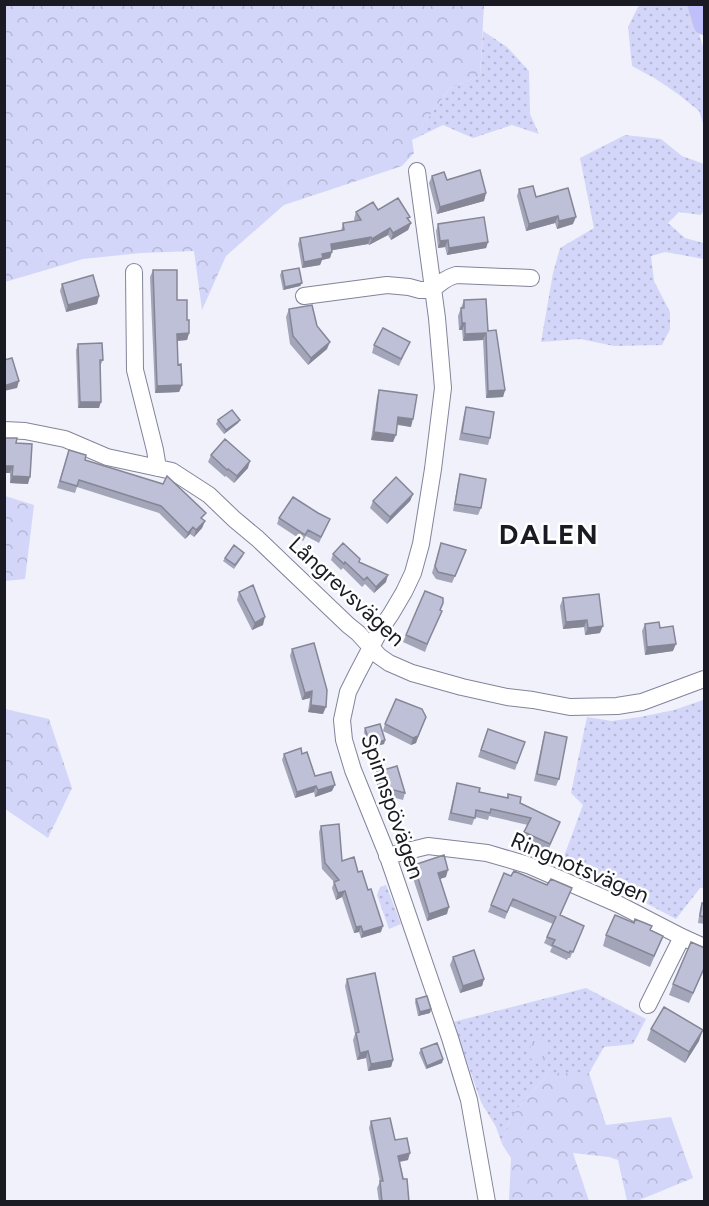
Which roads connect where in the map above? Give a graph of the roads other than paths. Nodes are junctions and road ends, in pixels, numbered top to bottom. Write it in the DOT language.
graph roads {
  1 [pos="698,4"];
  2 [pos="705,24"];
  3 [pos="417,171"];
  4 [pos="134,272"];
  5 [pos="531,278"];
  6 [pos="432,290"];
  7 [pos="304,297"];
  8 [pos="4,430"];
  9 [pos="158,468"];
  10 [pos="370,647"];
  11 [pos="705,679"];
  12 [pos="387,856"];
  13 [pos="682,937"];
  14 [pos="705,947"];
  15 [pos="648,1005"];
  16 [pos="488,1202"];
  1 -- 2 [label="main road"];
  3 -- 6 [label="street, Spinnspövägen"];
  4 -- 9 [label="street"];
  5 -- 6 [label="street"];
  6 -- 7 [label="street"];
  6 -- 10 [label="street, Spinnspövägen"];
  8 -- 9 [label="street, Långrevsvägen"];
  9 -- 10 [label="street, Långrevsvägen"];
  10 -- 11 [label="street, Långrevsvägen"];
  10 -- 12 [label="street, Spinnspövägen"];
  12 -- 13 [label="street, Ringnotsvägen"];
  12 -- 16 [label="street, Spinnspövägen"];
  13 -- 14 [label="street, Ringnotsvägen"];
  13 -- 15 [label="street"];
}
